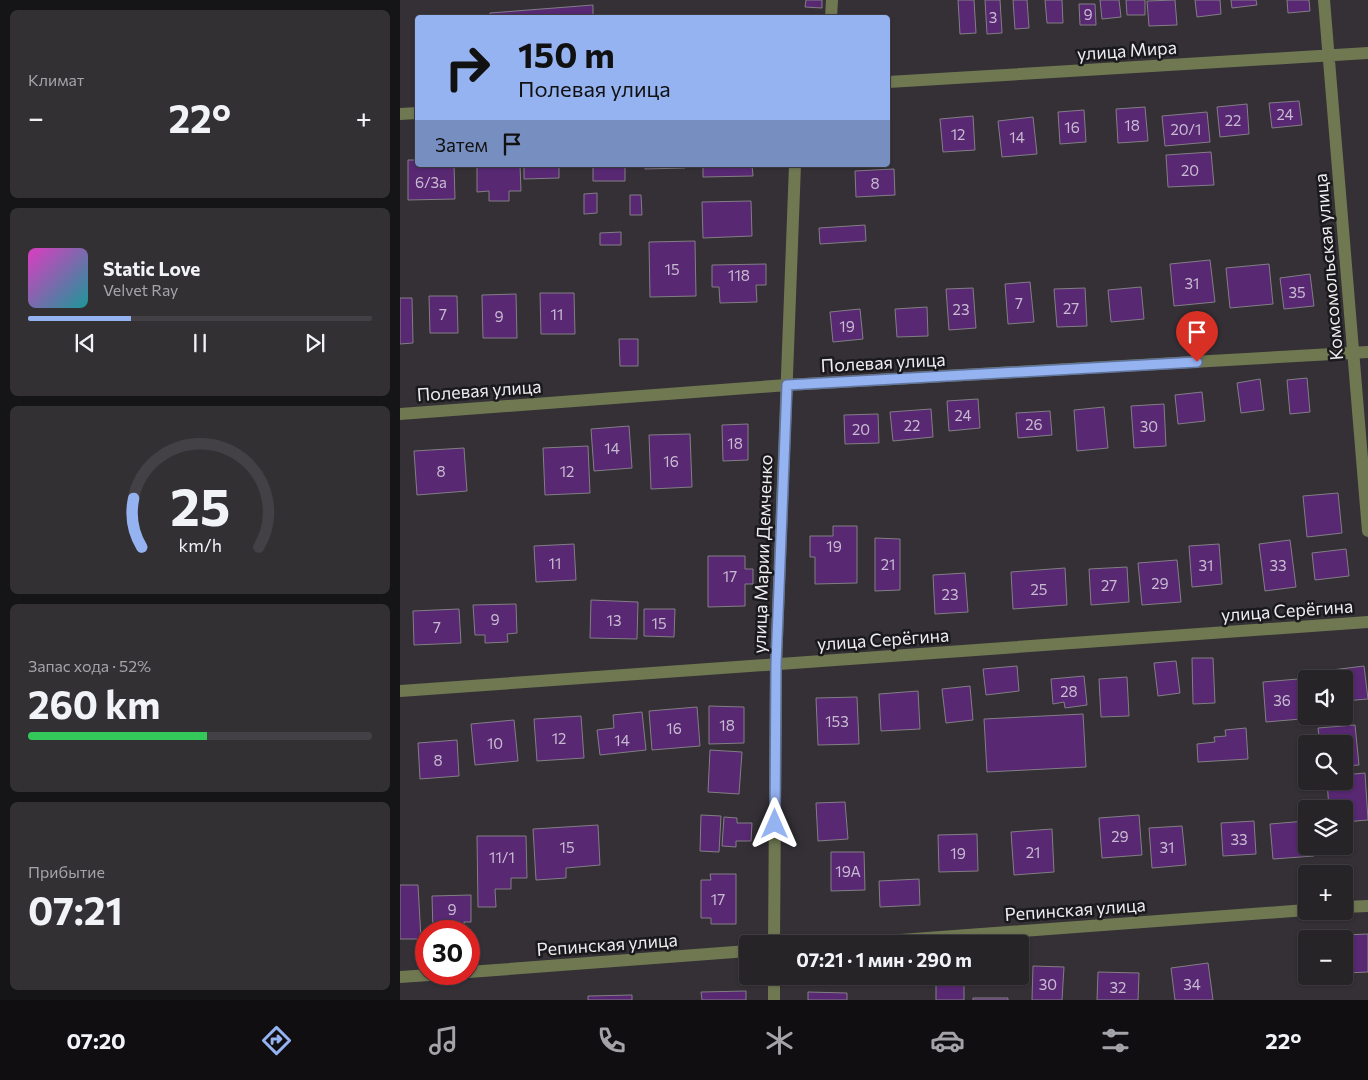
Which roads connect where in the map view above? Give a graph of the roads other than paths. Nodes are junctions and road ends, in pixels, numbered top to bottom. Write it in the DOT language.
graph roads {
  1 [pos="832,0"];
  2 [pos="1324,0"];
  3 [pos="831,15"];
  4 [pos="1368,53"];
  5 [pos="1328,55"];
  6 [pos="890,82"];
  7 [pos="415,113"];
  8 [pos="400,114"];
  9 [pos="795,167"];
  10 [pos="1368,352"];
  11 [pos="1353,353"];
  12 [pos="787,385"];
  13 [pos="400,414"];
  14 [pos="1368,530"];
  15 [pos="1368,622"];
  16 [pos="776,664"];
  17 [pos="400,691"];
  18 [pos="1368,906"];
  19 [pos="1353,907"];
  20 [pos="1298,911"];
  21 [pos="774,935"];
  22 [pos="968,935"];
  23 [pos="739,952"];
  24 [pos="480,971"];
  25 [pos="415,976"];
  26 [pos="400,977"];
  27 [pos="774,985"];
  28 [pos="774,1000"];
  1 -- 3 [label="street"];
  2 -- 5 [label="street, Комсомольская улица"];
  4 -- 5 [label="street, улица Мира"];
  5 -- 6 [label="street, улица Мира"];
  5 -- 11 [label="street, Комсомольская улица"];
  7 -- 8 [label="street"];
  9 -- 12 [label="street, улица Марии Демченко"];
  10 -- 11 [label="street, Полевая улица"];
  11 -- 12 [label="street, Полевая улица"];
  11 -- 14 [label="street, Комсомольская улица"];
  12 -- 13 [label="street, Полевая улица"];
  12 -- 16 [label="street, улица Марии Демченко"];
  15 -- 16 [label="street, улица Серёгина"];
  16 -- 17 [label="street, улица Серёгина"];
  16 -- 21 [label="street, улица Марии Демченко"];
  18 -- 19 [label="street"];
  20 -- 22 [label="street, Репинская улица"];
  23 -- 24 [label="street, Репинская улица"];
  25 -- 26 [label="street"];
  27 -- 28 [label="street"];
}
